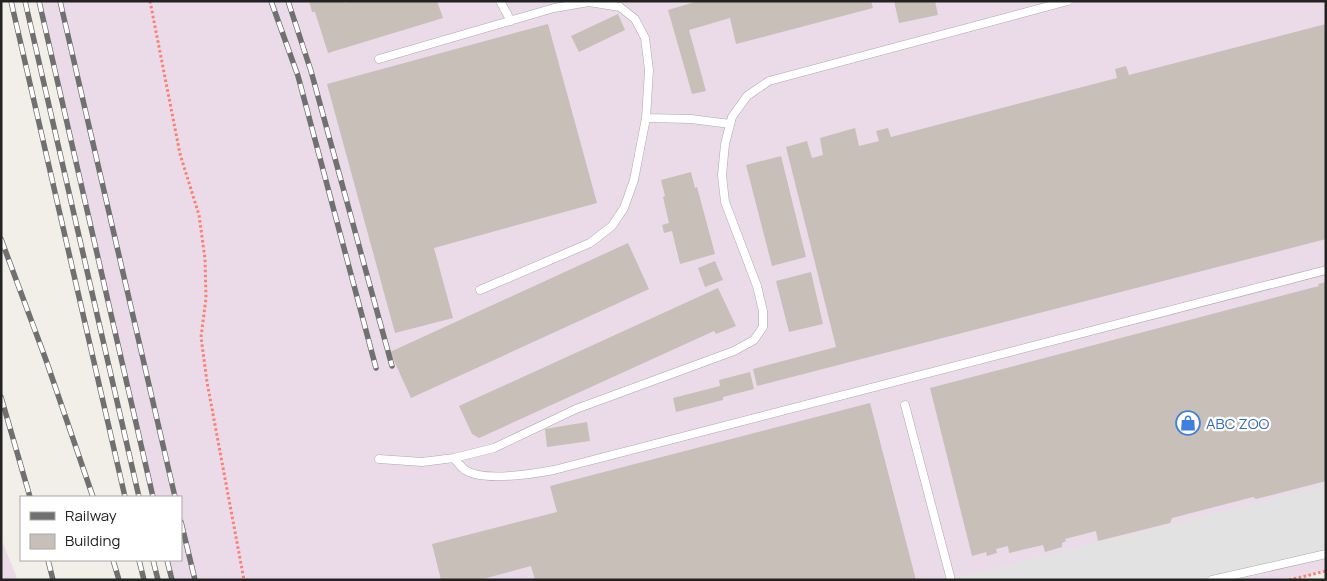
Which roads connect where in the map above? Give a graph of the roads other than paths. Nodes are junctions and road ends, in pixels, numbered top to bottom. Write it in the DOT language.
graph roads {
  1 [pos="500,1"];
  2 [pos="1068,1"];
  3 [pos="621,4"];
  4 [pos="511,21"];
  5 [pos="379,59"];
  6 [pos="646,118"];
  7 [pos="730,124"];
  8 [pos="1326,270"];
  9 [pos="480,290"];
  10 [pos="905,405"];
  11 [pos="454,458"];
  12 [pos="379,459"];
  13 [pos="1326,554"];
  14 [pos="951,580"];
  15 [pos="1212,580"];
  1 -- 4 [label="lane"];
  2 -- 7 [label="lane"];
  3 -- 4 [label="lane"];
  3 -- 6 [label="lane"];
  4 -- 5 [label="lane"];
  6 -- 7 [label="lane"];
  6 -- 9 [label="lane"];
  7 -- 11 [label="lane"];
  8 -- 11 [label="lane"];
  10 -- 14 [label="lane"];
  11 -- 12 [label="lane"];
  13 -- 15 [label="lane"];
}
